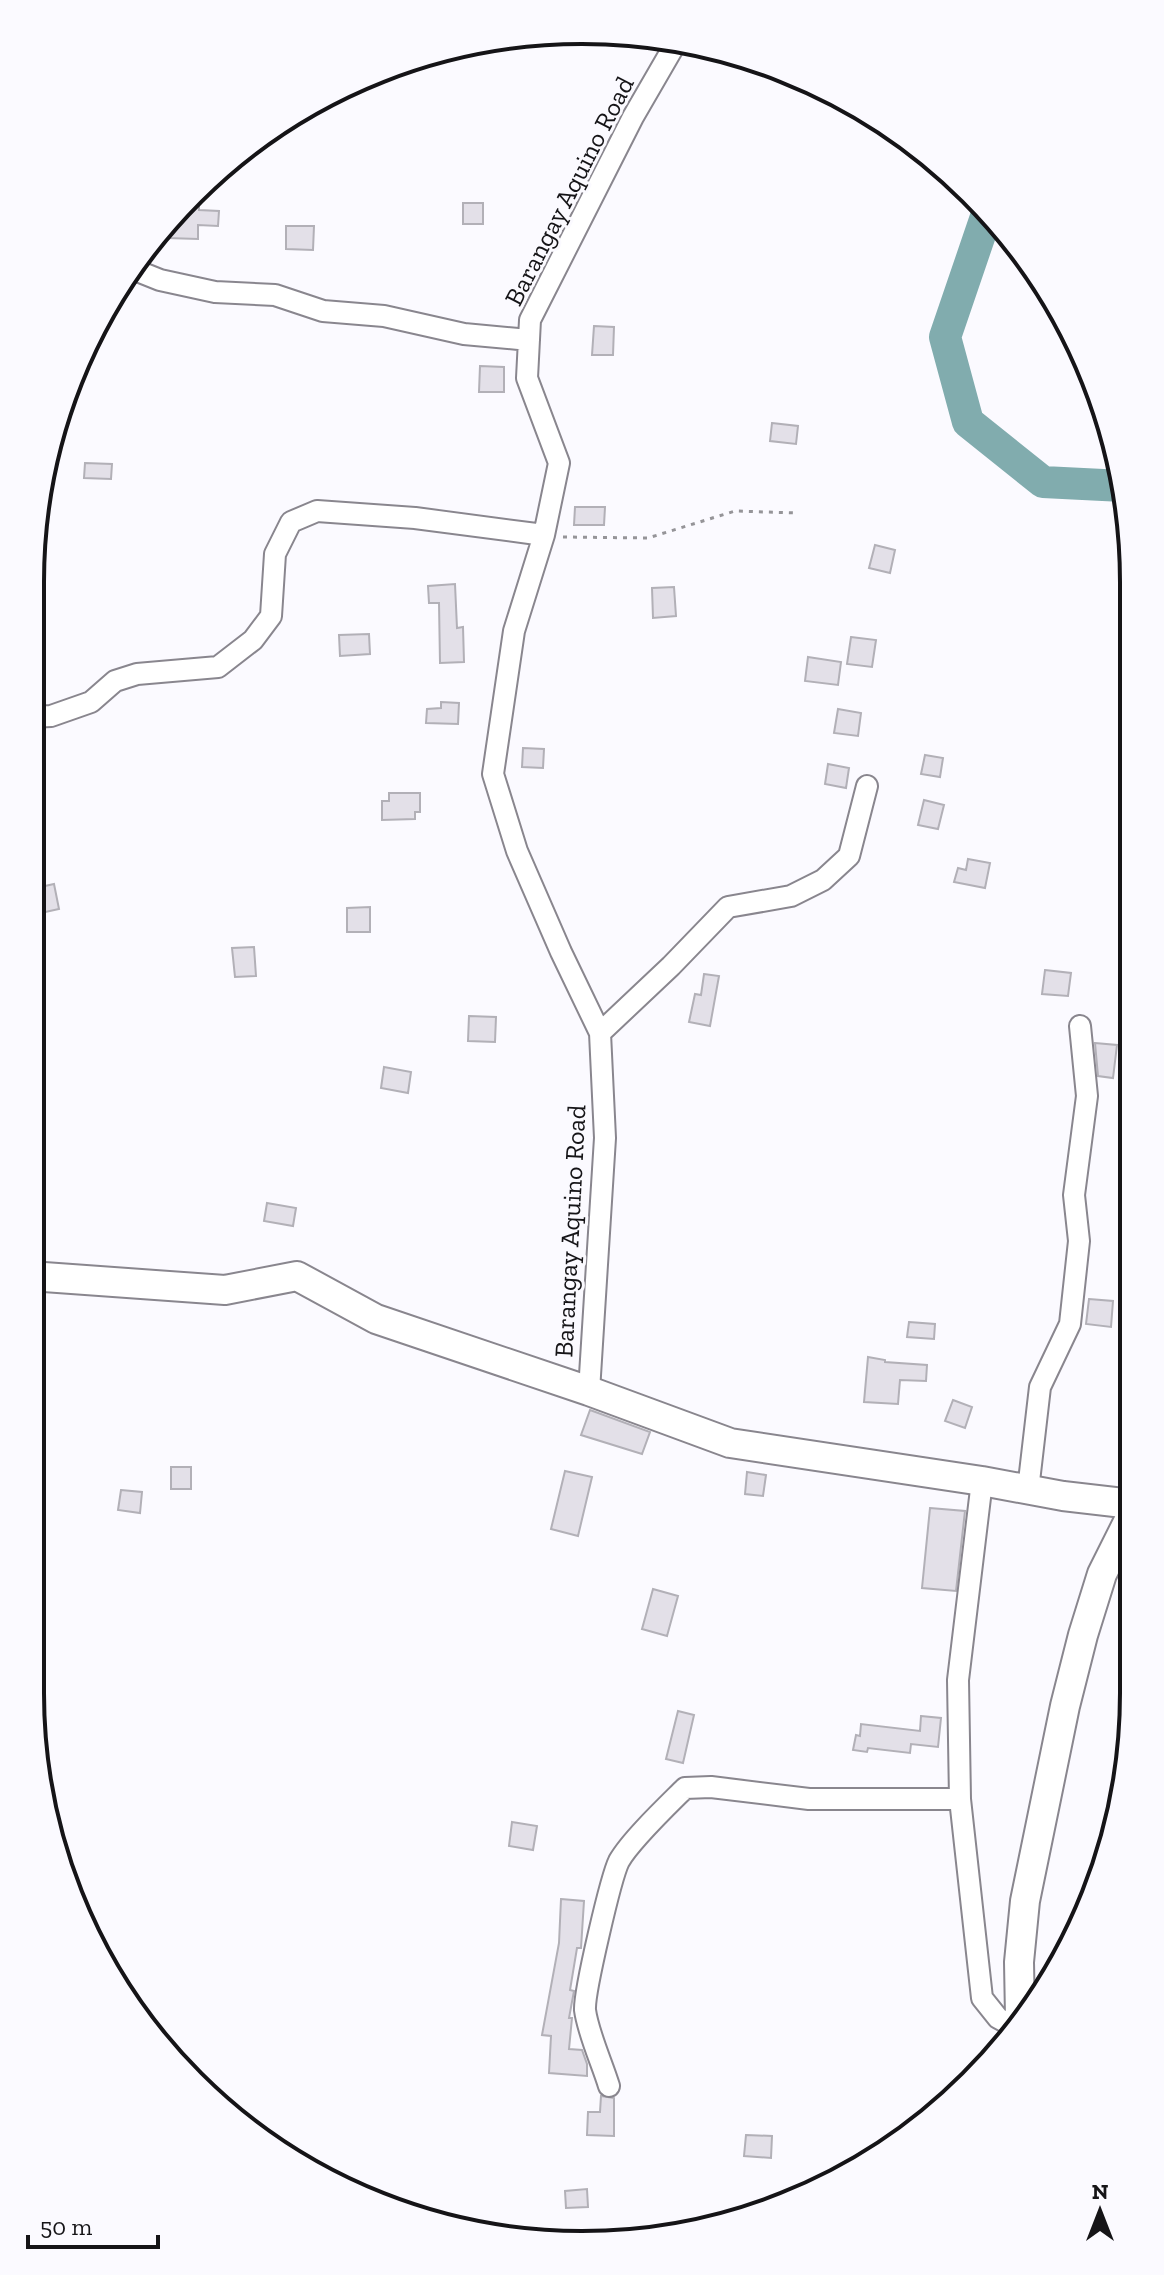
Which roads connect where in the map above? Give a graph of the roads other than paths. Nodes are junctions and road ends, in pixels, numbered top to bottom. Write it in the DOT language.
graph roads {
  1 [pos="671,52"];
  2 [pos="142,273"];
  3 [pos="529,340"];
  4 [pos="544,535"];
  5 [pos="44,716"];
  6 [pos="867,786"];
  7 [pos="1080,1026"];
  8 [pos="600,1033"];
  9 [pos="44,1277"];
  10 [pos="589,1391"];
  11 [pos="982,1481"];
  12 [pos="1028,1490"];
  13 [pos="1120,1502"];
  14 [pos="1120,1538"];
  15 [pos="960,1799"];
  16 [pos="1020,2005"];
  17 [pos="1007,2023"];
  18 [pos="609,2086"];
  1 -- 3 [label="street, Barangay Aquino Road"];
  2 -- 3 [label="street"];
  3 -- 4 [label="street, Barangay Aquino Road"];
  4 -- 5 [label="street"];
  4 -- 8 [label="street, Barangay Aquino Road"];
  6 -- 8 [label="street"];
  7 -- 12 [label="street"];
  8 -- 10 [label="street, Barangay Aquino Road"];
  9 -- 10 [label="street"];
  10 -- 11 [label="street"];
  11 -- 12 [label="street"];
  11 -- 15 [label="street"];
  12 -- 13 [label="street"];
  14 -- 16 [label="street"];
  15 -- 17 [label="street"];
  15 -- 18 [label="street"];
}
